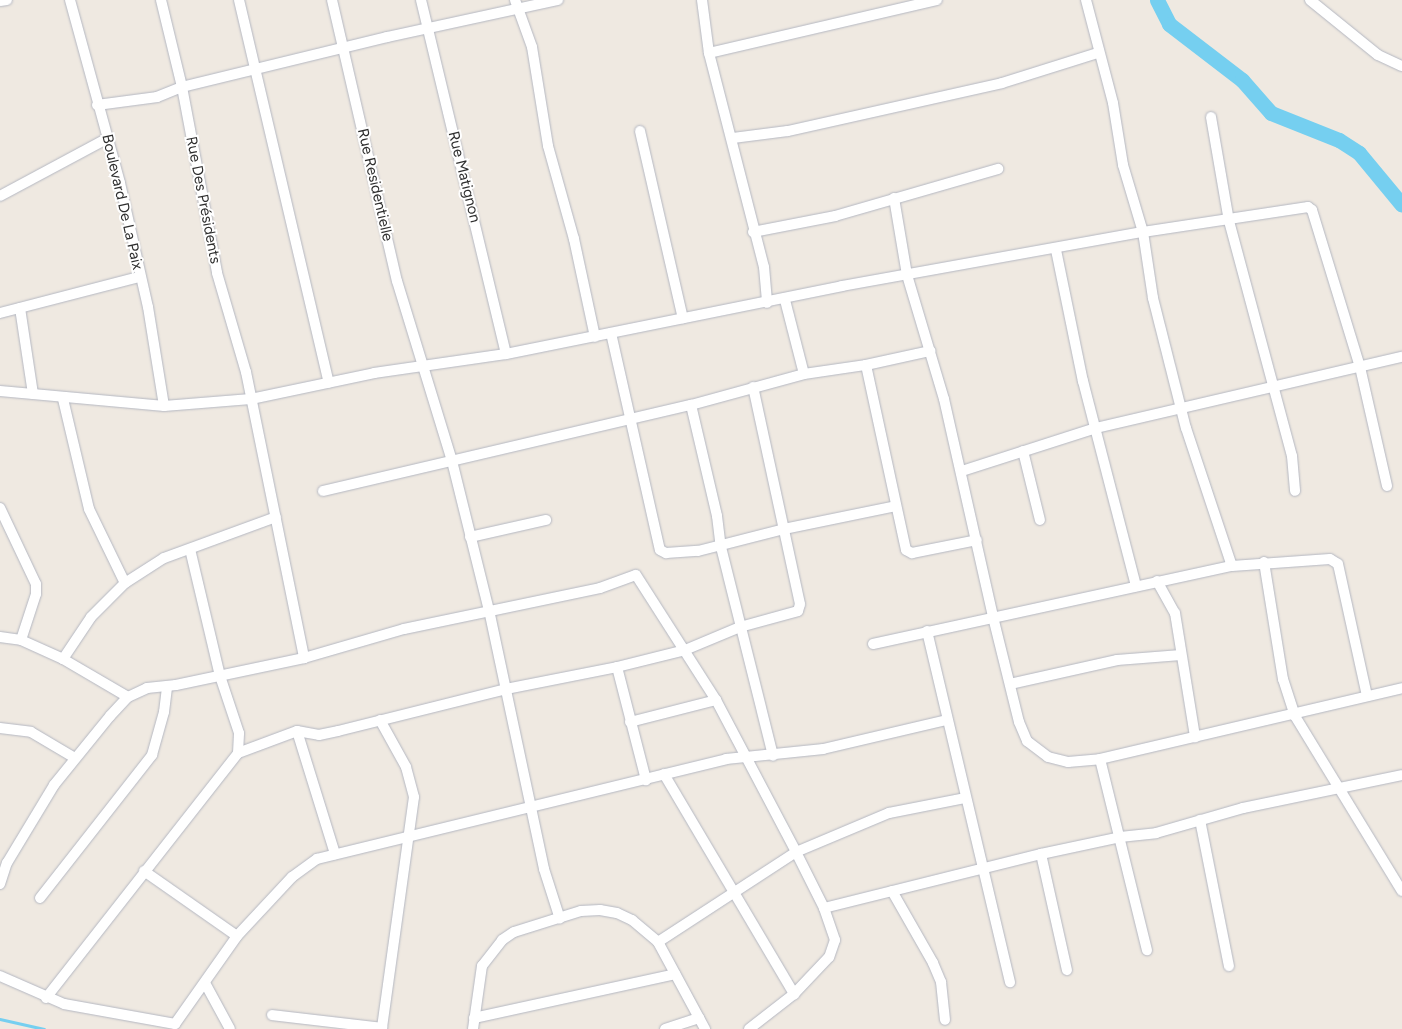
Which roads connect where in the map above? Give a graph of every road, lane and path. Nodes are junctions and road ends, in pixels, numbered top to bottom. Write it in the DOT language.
graph roads {
  1 [pos="6,0"];
  2 [pos="70,0"];
  3 [pos="161,0"];
  4 [pos="239,0"];
  5 [pos="332,0"];
  6 [pos="421,0"];
  7 [pos="558,0"];
  8 [pos="702,0"];
  9 [pos="937,0"];
  10 [pos="1086,0"];
  11 [pos="1310,0"];
  12 [pos="0,2"];
  13 [pos="516,4"];
  14 [pos="429,30"];
  15 [pos="342,48"];
  16 [pos="709,53"];
  17 [pos="1098,53"];
  18 [pos="1402,66"];
  19 [pos="256,68"];
  20 [pos="182,87"];
  21 [pos="96,105"];
  22 [pos="1210,117"];
  23 [pos="640,131"];
  24 [pos="108,138"];
  25 [pos="733,138"];
  26 [pos="998,169"];
  27 [pos="0,196"];
  28 [pos="894,198"];
  29 [pos="1229,221"];
  30 [pos="753,232"];
  31 [pos="1143,232"];
  32 [pos="1056,250"];
  33 [pos="907,275"];
  34 [pos="139,277"];
  35 [pos="784,300"];
  36 [pos="768,303"];
  37 [pos="20,308"];
  38 [pos="0,313"];
  39 [pos="683,318"];
  40 [pos="610,333"];
  41 [pos="595,336"];
  42 [pos="930,350"];
  43 [pos="506,354"];
  44 [pos="1402,358"];
  45 [pos="866,365"];
  46 [pos="1360,367"];
  47 [pos="425,368"];
  48 [pos="804,374"];
  49 [pos="329,383"];
  50 [pos="753,387"];
  51 [pos="1271,387"];
  52 [pos="0,391"];
  53 [pos="33,394"];
  54 [pos="63,399"];
  55 [pos="251,399"];
  56 [pos="691,405"];
  57 [pos="164,406"];
  58 [pos="1183,410"];
  59 [pos="630,418"];
  60 [pos="1096,428"];
  61 [pos="1023,452"];
  62 [pos="452,462"];
  63 [pos="962,471"];
  64 [pos="1387,486"];
  65 [pos="322,491"];
  66 [pos="1295,491"];
  67 [pos="896,506"];
  68 [pos="0,508"];
  69 [pos="276,517"];
  70 [pos="546,520"];
  71 [pos="1040,520"];
  72 [pos="784,529"];
  73 [pos="470,537"];
  74 [pos="977,540"];
  75 [pos="721,547"];
  76 [pos="190,549"];
  77 [pos="1264,562"];
  78 [pos="1232,566"];
  79 [pos="1157,581"];
  80 [pos="125,583"];
  81 [pos="1136,586"];
  82 [pos="489,610"];
  83 [pos="993,617"];
  84 [pos="740,627"];
  85 [pos="927,631"];
  86 [pos="0,637"];
  87 [pos="21,640"];
  88 [pos="873,644"];
  89 [pos="685,650"];
  90 [pos="1181,656"];
  91 [pos="304,658"];
  92 [pos="62,659"];
  93 [pos="618,668"];
  94 [pos="220,676"];
  95 [pos="1010,684"];
  96 [pos="167,686"];
  97 [pos="1402,688"];
  98 [pos="506,689"];
  99 [pos="1367,696"];
  100 [pos="128,698"];
  101 [pos="716,700"];
  102 [pos="1295,716"];
  103 [pos="380,720"];
  104 [pos="947,720"];
  105 [pos="630,722"];
  106 [pos="0,728"];
  107 [pos="298,731"];
  108 [pos="1195,737"];
  109 [pos="238,753"];
  110 [pos="773,756"];
  111 [pos="746,757"];
  112 [pos="75,758"];
  113 [pos="1100,759"];
  114 [pos="664,774"];
  115 [pos="1402,775"];
  116 [pos="646,780"];
  117 [pos="1339,790"];
  118 [pos="965,798"];
  119 [pos="532,808"];
  120 [pos="1200,820"];
  121 [pos="410,836"];
  122 [pos="1120,837"];
  123 [pos="796,852"];
  124 [pos="335,854"];
  125 [pos="1041,854"];
  126 [pos="982,870"];
  127 [pos="144,871"];
  128 [pos="1398,878"];
  129 [pos="0,884"];
  130 [pos="734,890"];
  131 [pos="892,891"];
  132 [pos="1402,891"];
  133 [pos="40,898"];
  134 [pos="824,908"];
  135 [pos="560,919"];
  136 [pos="237,936"];
  137 [pos="658,942"];
  138 [pos="1146,950"];
  139 [pos="1229,966"];
  140 [pos="1067,970"];
  141 [pos="675,974"];
  142 [pos="0,976"];
  143 [pos="1010,982"];
  144 [pos="205,983"];
  145 [pos="794,994"];
  146 [pos="46,998"];
  147 [pos="272,1016"];
  148 [pos="474,1018"];
  149 [pos="699,1018"];
  150 [pos="945,1020"];
  151 [pos="382,1028"];
  152 [pos="230,1029"];
  153 [pos="473,1029"];
  154 [pos="665,1029"];
  155 [pos="705,1029"];
  156 [pos="749,1029"];
  1 -- 12 [label="street"];
  2 -- 21 [label="street, Boulevard De La Paix"];
  3 -- 20 [label="street, Rue Des Présidents"];
  4 -- 19 [label="street"];
  5 -- 15 [label="street, Rue Residentielle"];
  6 -- 14 [label="street, Rue Matignon"];
  7 -- 13 [label="street"];
  8 -- 16 [label="street"];
  9 -- 16 [label="street"];
  10 -- 17 [label="street"];
  11 -- 18 [label="street"];
  13 -- 14 [label="street"];
  13 -- 41 [label="street"];
  14 -- 15 [label="street"];
  14 -- 43 [label="street, Rue Matignon"];
  15 -- 19 [label="street"];
  15 -- 47 [label="street, Rue Residentielle"];
  16 -- 25 [label="street"];
  17 -- 25 [label="street"];
  17 -- 31 [label="street"];
  19 -- 20 [label="street"];
  19 -- 49 [label="street"];
  20 -- 21 [label="street"];
  20 -- 55 [label="street, Rue Des Présidents"];
  21 -- 24 [label="street, Boulevard De La Paix"];
  22 -- 29 [label="street"];
  23 -- 39 [label="street"];
  24 -- 27 [label="street"];
  24 -- 34 [label="street, Boulevard De La Paix"];
  25 -- 30 [label="street"];
  26 -- 28 [label="street"];
  28 -- 30 [label="street"];
  28 -- 33 [label="street"];
  29 -- 31 [label="street"];
  29 -- 46 [label="street"];
  29 -- 51 [label="street"];
  30 -- 36 [label="street"];
  31 -- 32 [label="street"];
  31 -- 58 [label="street"];
  32 -- 33 [label="street"];
  32 -- 60 [label="street"];
  33 -- 35 [label="street"];
  33 -- 42 [label="street"];
  34 -- 37 [label="street"];
  34 -- 57 [label="street, Boulevard De La Paix"];
  35 -- 36 [label="street"];
  35 -- 48 [label="street"];
  36 -- 39 [label="street"];
  37 -- 38 [label="street"];
  37 -- 53 [label="street"];
  39 -- 40 [label="street"];
  40 -- 41 [label="street"];
  40 -- 59 [label="street"];
  41 -- 43 [label="street"];
  42 -- 45 [label="street"];
  42 -- 63 [label="street"];
  43 -- 47 [label="street"];
  44 -- 46 [label="street"];
  45 -- 48 [label="street"];
  45 -- 67 [label="street"];
  46 -- 51 [label="street"];
  46 -- 64 [label="street"];
  47 -- 49 [label="street"];
  47 -- 62 [label="street, Rue Residentielle"];
  48 -- 50 [label="street"];
  49 -- 55 [label="street"];
  50 -- 56 [label="street"];
  50 -- 72 [label="street"];
  51 -- 58 [label="street"];
  51 -- 66 [label="street"];
  52 -- 53 [label="street"];
  53 -- 54 [label="street"];
  54 -- 57 [label="street"];
  54 -- 80 [label="street"];
  55 -- 57 [label="street"];
  55 -- 69 [label="street, Rue Des Présidents"];
  56 -- 59 [label="street"];
  56 -- 75 [label="street"];
  58 -- 60 [label="street"];
  58 -- 78 [label="street"];
  59 -- 62 [label="street"];
  59 -- 75 [label="street"];
  60 -- 61 [label="street"];
  60 -- 81 [label="street"];
  61 -- 63 [label="street"];
  61 -- 71 [label="street"];
  62 -- 65 [label="street"];
  62 -- 73 [label="street, Rue Residentielle"];
  63 -- 74 [label="street"];
  67 -- 72 [label="street"];
  67 -- 74 [label="street"];
  68 -- 87 [label="street"];
  69 -- 76 [label="street"];
  69 -- 91 [label="street, Rue Des Présidents"];
  70 -- 73 [label="street"];
  72 -- 75 [label="street"];
  72 -- 84 [label="street"];
  73 -- 82 [label="street, Rue Residentielle"];
  74 -- 83 [label="street"];
  75 -- 84 [label="street"];
  76 -- 80 [label="street"];
  76 -- 94 [label="street"];
  77 -- 78 [label="street"];
  77 -- 99 [label="street"];
  77 -- 102 [label="street"];
  78 -- 79 [label="street"];
  79 -- 81 [label="street"];
  79 -- 90 [label="street"];
  80 -- 92 [label="street"];
  81 -- 83 [label="street"];
  82 -- 89 [label="street"];
  82 -- 91 [label="street"];
  82 -- 98 [label="street, Rue Residentielle"];
  83 -- 85 [label="street"];
  83 -- 95 [label="street"];
  84 -- 89 [label="street"];
  84 -- 110 [label="street"];
  85 -- 88 [label="street"];
  85 -- 104 [label="street"];
  86 -- 87 [label="street"];
  87 -- 92 [label="street"];
  89 -- 93 [label="street"];
  89 -- 101 [label="street"];
  90 -- 95 [label="street"];
  90 -- 108 [label="street"];
  91 -- 94 [label="street"];
  92 -- 100 [label="street"];
  93 -- 98 [label="street"];
  93 -- 105 [label="street"];
  94 -- 96 [label="street"];
  94 -- 109 [label="street"];
  95 -- 113 [label="street"];
  96 -- 100 [label="street"];
  96 -- 133 [label="street"];
  97 -- 99 [label="street"];
  98 -- 103 [label="street"];
  98 -- 119 [label="street, Rue Residentielle"];
  99 -- 102 [label="street"];
  100 -- 112 [label="street"];
  101 -- 105 [label="street"];
  101 -- 111 [label="street"];
  102 -- 108 [label="street"];
  102 -- 117 [label="street"];
  103 -- 107 [label="street"];
  103 -- 121 [label="street"];
  104 -- 110 [label="street"];
  104 -- 118 [label="street"];
  105 -- 116 [label="street"];
  106 -- 112 [label="street"];
  107 -- 109 [label="street"];
  107 -- 124 [label="street"];
  108 -- 113 [label="street"];
  109 -- 127 [label="street"];
  110 -- 111 [label="street"];
  111 -- 114 [label="street"];
  111 -- 123 [label="street"];
  112 -- 129 [label="street"];
  113 -- 122 [label="street"];
  114 -- 116 [label="street"];
  114 -- 130 [label="street"];
  115 -- 117 [label="street"];
  116 -- 119 [label="street"];
  117 -- 120 [label="street"];
  117 -- 128 [label="street"];
  118 -- 123 [label="street"];
  118 -- 126 [label="street"];
  119 -- 121 [label="street"];
  119 -- 135 [label="street, Rue Residentielle"];
  120 -- 122 [label="street"];
  120 -- 139 [label="street"];
  121 -- 124 [label="street"];
  121 -- 151 [label="street"];
  122 -- 125 [label="street"];
  122 -- 138 [label="street"];
  123 -- 130 [label="street"];
  123 -- 134 [label="street"];
  124 -- 136 [label="street"];
  125 -- 126 [label="street"];
  125 -- 140 [label="street"];
  126 -- 131 [label="street"];
  126 -- 143 [label="street"];
  127 -- 136 [label="street"];
  127 -- 146 [label="street"];
  128 -- 132 [label="street"];
  130 -- 137 [label="street"];
  130 -- 145 [label="street"];
  131 -- 134 [label="street"];
  131 -- 150 [label="street"];
  134 -- 145 [label="street"];
  135 -- 137 [label="street"];
  135 -- 148 [label="street"];
  136 -- 144 [label="street"];
  137 -- 141 [label="street"];
  141 -- 148 [label="street"];
  141 -- 149 [label="street"];
  142 -- 146 [label="street"];
  144 -- 146 [label="street"];
  144 -- 152 [label="street"];
  145 -- 156 [label="street"];
  147 -- 151 [label="street"];
  148 -- 153 [label="street"];
  149 -- 154 [label="street"];
  149 -- 155 [label="street"];
}
